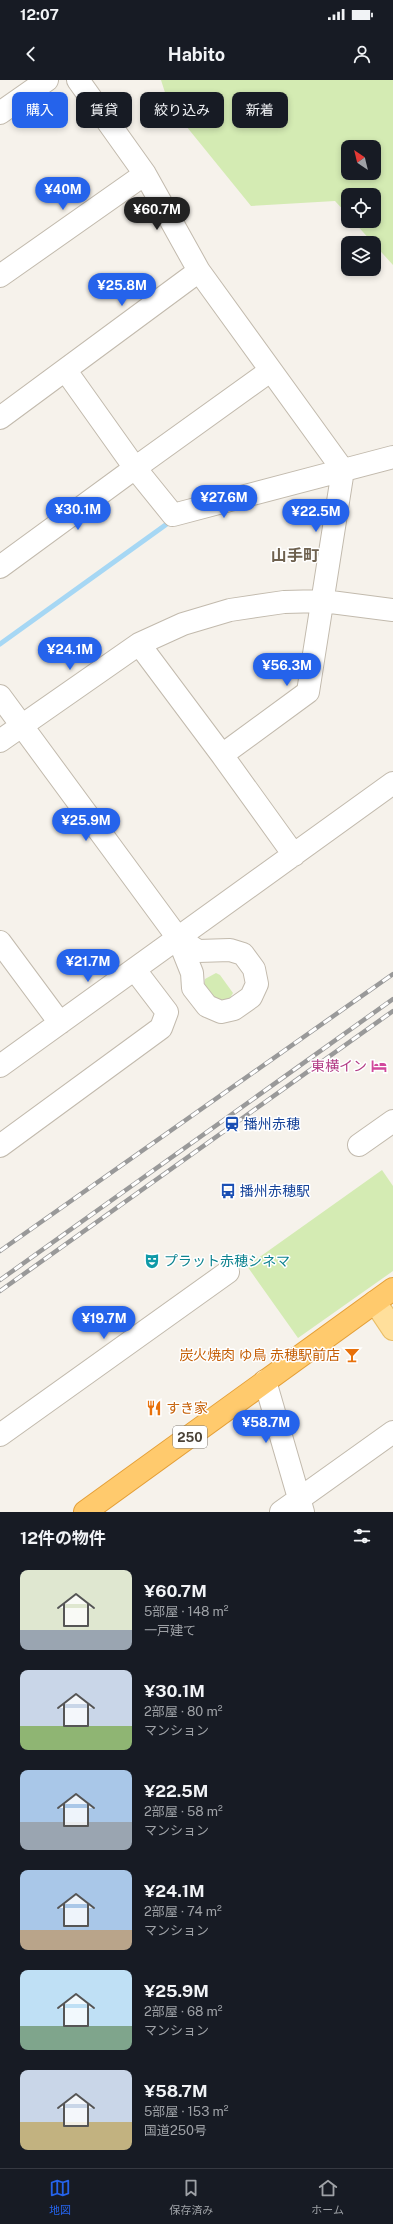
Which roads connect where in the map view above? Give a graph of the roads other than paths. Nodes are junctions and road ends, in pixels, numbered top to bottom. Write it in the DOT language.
graph roads {
  1 [pos="47,80"];
  2 [pos="78,80"];
  3 [pos="0,114"];
  4 [pos="145,174"];
  5 [pos="199,271"];
  6 [pos="0,276"];
  7 [pos="66,371"];
  8 [pos="270,371"];
  9 [pos="0,418"];
  10 [pos="393,457"];
  11 [pos="136,468"];
  12 [pos="343,470"];
  13 [pos="0,567"];
  14 [pos="323,601"];
  15 [pos="393,610"];
  16 [pos="139,644"];
  17 [pos="0,696"];
  18 [pos="21,726"];
  19 [pos="0,741"];
  20 [pos="222,754"];
  21 [pos="393,783"];
  22 [pos="294,855"];
  23 [pos="178,938"];
  24 [pos="0,942"];
  25 [pos="135,970"];
  26 [pos="60,1023"];
  27 [pos="0,1066"];
  28 [pos="393,1122"];
  29 [pos="0,1146"];
  30 [pos="359,1146"];
  31 [pos="228,1272"];
  32 [pos="393,1289"];
  33 [pos="375,1302"];
  34 [pos="393,1329"];
  35 [pos="265,1381"];
  36 [pos="393,1432"];
  37 [pos="0,1435"];
  38 [pos="301,1505"];
  39 [pos="85,1512"];
  40 [pos="280,1512"];
  1 -- 3 [label="street"];
  2 -- 4 [label="street"];
  4 -- 5 [label="street"];
  4 -- 6 [label="street"];
  5 -- 7 [label="street"];
  5 -- 8 [label="street"];
  7 -- 9 [label="street"];
  7 -- 11 [label="street"];
  8 -- 11 [label="street"];
  8 -- 12 [label="street"];
  10 -- 12 [label="street"];
  11 -- 12 [label="street"];
  11 -- 13 [label="street"];
  12 -- 14 [label="street"];
  14 -- 15 [label="street"];
  14 -- 16 [label="street"];
  14 -- 20 [label="street"];
  16 -- 18 [label="street"];
  16 -- 20 [label="street"];
  17 -- 18 [label="street"];
  18 -- 19 [label="street"];
  18 -- 23 [label="street"];
  20 -- 22 [label="street"];
  21 -- 22 [label="street"];
  22 -- 23 [label="street"];
  23 -- 25 [label="street"];
  24 -- 26 [label="street"];
  25 -- 26 [label="street"];
  25 -- 29 [label="street"];
  26 -- 27 [label="street"];
  28 -- 30 [label="street"];
  31 -- 37 [label="street"];
  32 -- 33 [label="highway, 250"];
  33 -- 34 [label="main road"];
  33 -- 35 [label="highway, 250"];
  35 -- 38 [label="street"];
  35 -- 39 [label="highway, 250"];
  36 -- 38 [label="street"];
  38 -- 40 [label="street"];
}
